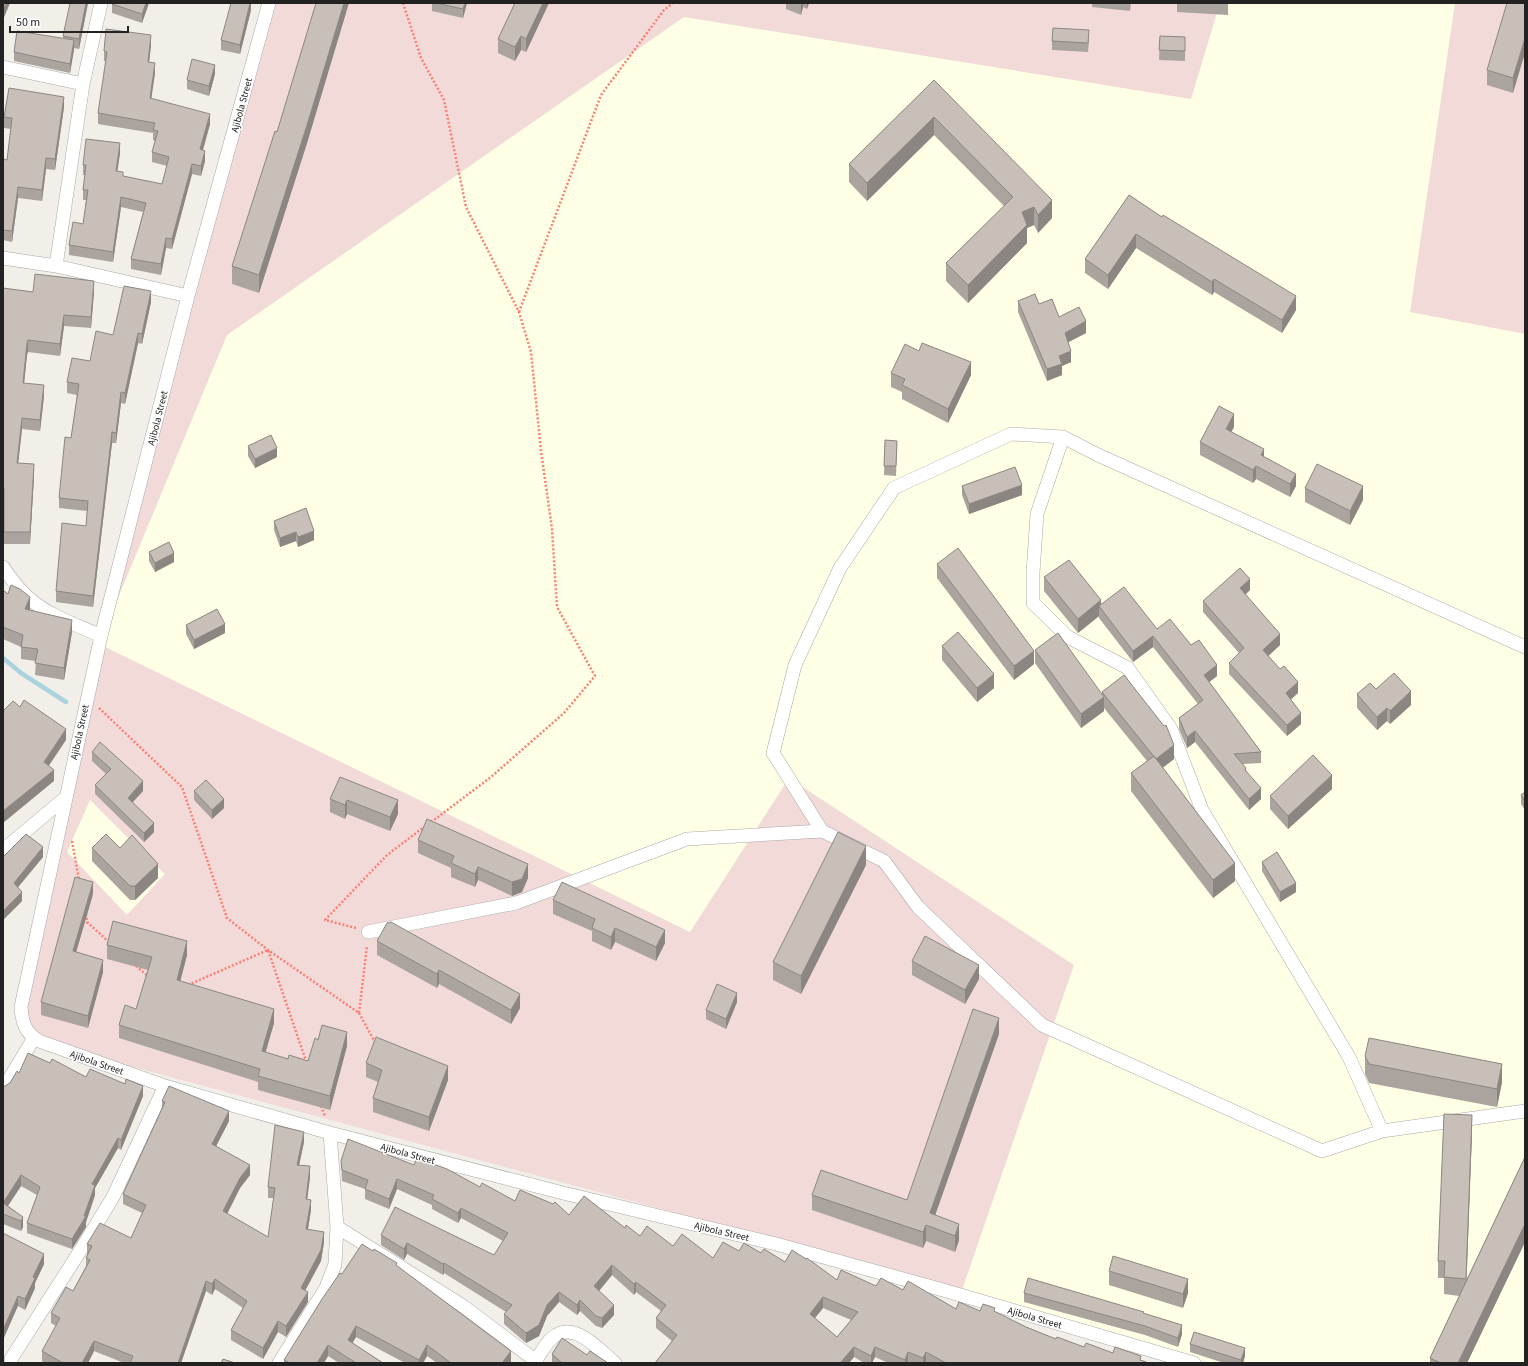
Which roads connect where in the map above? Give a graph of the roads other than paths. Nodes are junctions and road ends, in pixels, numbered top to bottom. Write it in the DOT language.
graph roads {
  1 [pos="101,3"];
  2 [pos="269,3"];
  3 [pos="3,67"];
  4 [pos="83,84"];
  5 [pos="3,258"];
  6 [pos="56,266"];
  7 [pos="188,296"];
  8 [pos="1063,437"];
  9 [pos="3,567"];
  10 [pos="100,636"];
  11 [pos="1525,647"];
  12 [pos="64,800"];
  13 [pos="822,831"];
  14 [pos="3,850"];
  15 [pos="368,932"];
  16 [pos="34,1038"];
  17 [pos="165,1086"];
  18 [pos="3,1089"];
  19 [pos="1525,1111"];
  20 [pos="1382,1131"];
  21 [pos="330,1133"];
  22 [pos="337,1227"];
  23 [pos="12,1359"];
  24 [pos="535,1362"];
  25 [pos="279,1363"];
  26 [pos="615,1363"];
  27 [pos="1194,1363"];
  1 -- 4 [label="street"];
  2 -- 7 [label="street, Ajibola Street"];
  3 -- 4 [label="street"];
  4 -- 6 [label="street"];
  5 -- 6 [label="street"];
  6 -- 7 [label="street"];
  7 -- 10 [label="street, Ajibola Street"];
  8 -- 11 [label="street"];
  8 -- 13 [label="street"];
  8 -- 20 [label="street"];
  9 -- 10 [label="street"];
  10 -- 12 [label="street, Ajibola Street"];
  12 -- 14 [label="street"];
  12 -- 16 [label="street, Ajibola Street"];
  13 -- 15 [label="street"];
  13 -- 20 [label="street"];
  16 -- 17 [label="street, Ajibola Street"];
  16 -- 18 [label="street"];
  17 -- 21 [label="street, Ajibola Street"];
  17 -- 23 [label="street"];
  19 -- 20 [label="street"];
  21 -- 22 [label="street"];
  21 -- 27 [label="street, Ajibola Street"];
  22 -- 24 [label="street"];
  22 -- 25 [label="street"];
  24 -- 26 [label="street"];
}
